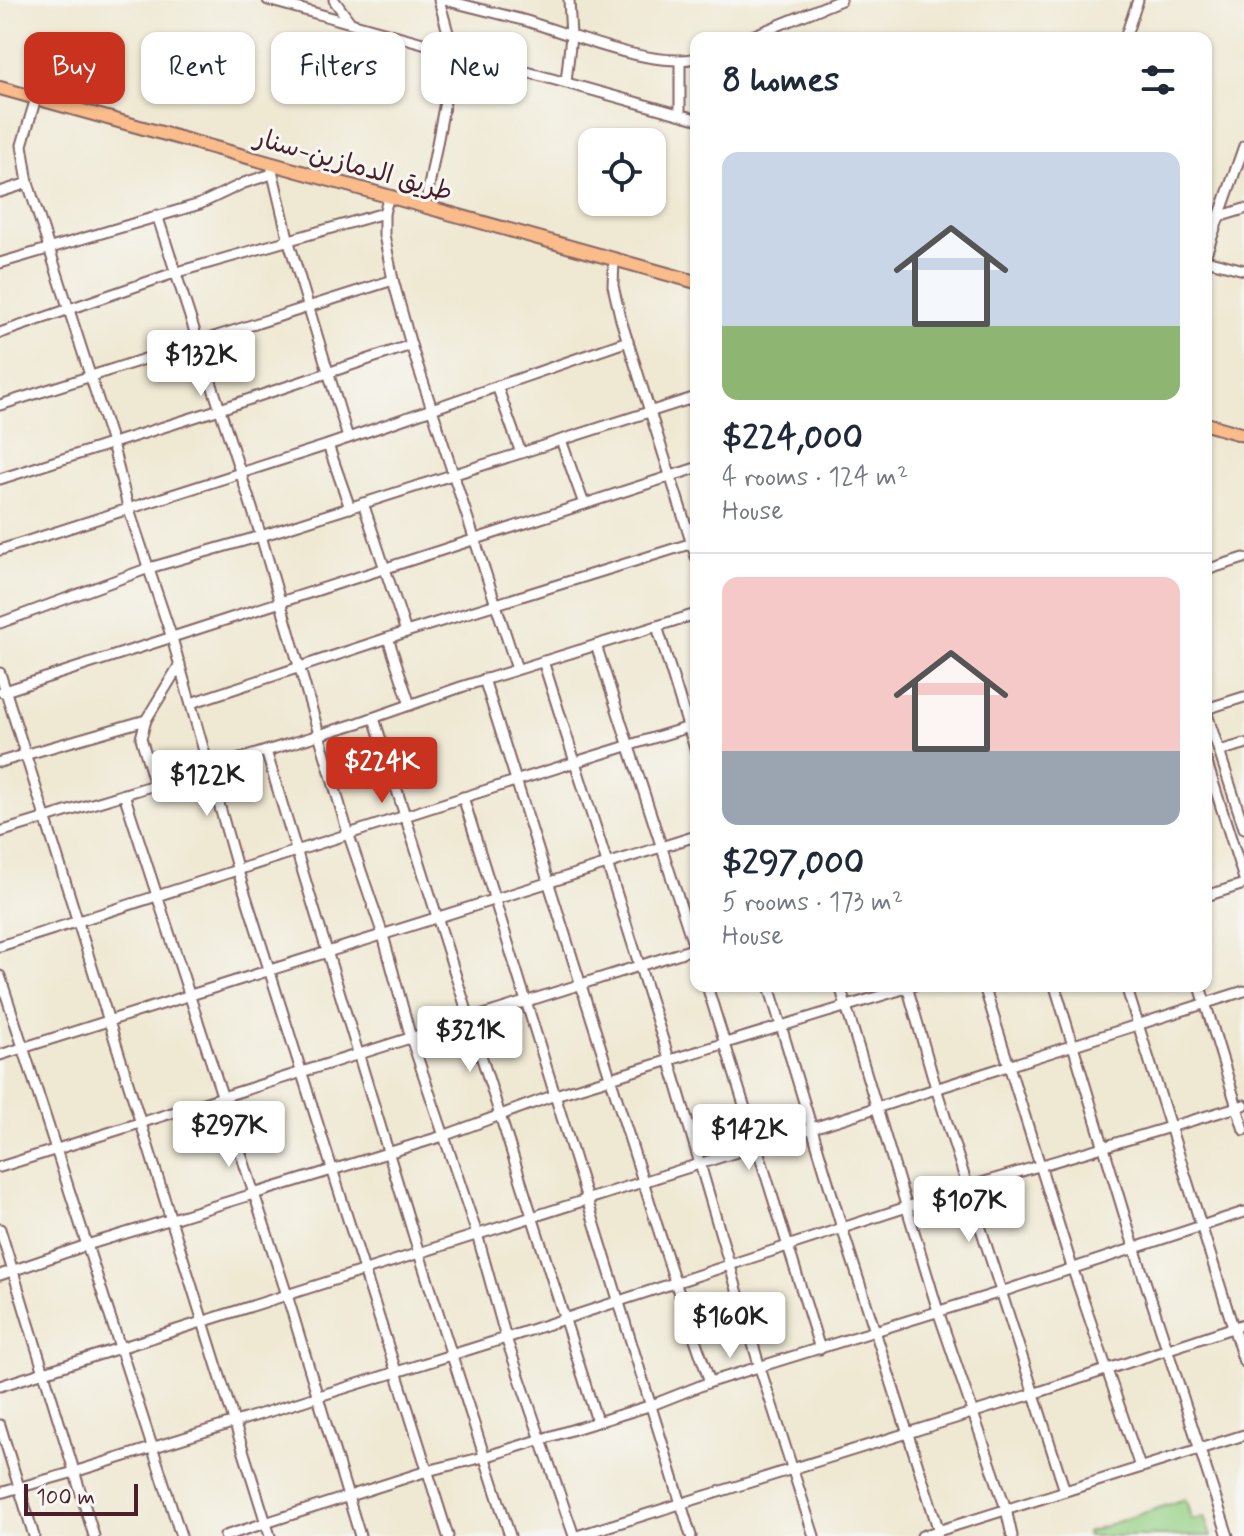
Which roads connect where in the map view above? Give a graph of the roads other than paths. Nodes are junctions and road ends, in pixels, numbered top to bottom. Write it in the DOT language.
graph roads {
  1 [pos="268,0"];
  2 [pos="334,0"];
  3 [pos="439,0"];
  4 [pos="445,0"];
  5 [pos="569,0"];
  6 [pos="841,0"];
  7 [pos="1138,0"];
  8 [pos="350,22"];
  9 [pos="448,32"];
  10 [pos="762,32"];
  11 [pos="1127,32"];
  12 [pos="571,36"];
  13 [pos="421,44"];
  14 [pos="690,60"];
  15 [pos="680,62"];
  16 [pos="527,72"];
  17 [pos="566,82"];
  18 [pos="0,88"];
  19 [pos="24,95"];
  20 [pos="34,104"];
  21 [pos="56,104"];
  22 [pos="445,104"];
  23 [pos="680,114"];
  24 [pos="690,117"];
  25 [pos="1244,146"];
  26 [pos="271,168"];
  27 [pos="28,183"];
  28 [pos="0,192"];
  29 [pos="389,196"];
  30 [pos="425,207"];
  31 [pos="1244,209"];
  32 [pos="384,213"];
  33 [pos="157,215"];
  34 [pos="1218,217"];
  35 [pos="1212,237"];
  36 [pos="289,242"];
  37 [pos="49,249"];
  38 [pos="614,259"];
  39 [pos="1212,259"];
  40 [pos="0,263"];
  41 [pos="1244,270"];
  42 [pos="174,273"];
  43 [pos="393,280"];
  44 [pos="690,280"];
  45 [pos="309,309"];
  46 [pos="70,310"];
  47 [pos="0,333"];
  48 [pos="628,341"];
  49 [pos="197,343"];
  50 [pos="411,345"];
  51 [pos="328,373"];
  52 [pos="91,376"];
  53 [pos="497,386"];
  54 [pos="690,399"];
  55 [pos="0,405"];
  56 [pos="220,409"];
  57 [pos="432,409"];
  58 [pos="650,411"];
  59 [pos="1212,426"];
  60 [pos="1244,435"];
  61 [pos="348,438"];
  62 [pos="561,440"];
  63 [pos="112,443"];
  64 [pos="328,445"];
  65 [pos="521,453"];
  66 [pos="690,470"];
  67 [pos="240,473"];
  68 [pos="455,474"];
  69 [pos="670,476"];
  70 [pos="0,479"];
  71 [pos="363,503"];
  72 [pos="584,504"];
  73 [pos="128,507"];
  74 [pos="350,508"];
  75 [pos="690,532"];
  76 [pos="261,536"];
  77 [pos="476,540"];
  78 [pos="690,544"];
  79 [pos="0,550"];
  80 [pos="1244,558"];
  81 [pos="149,568"];
  82 [pos="1212,568"];
  83 [pos="385,570"];
  84 [pos="280,604"];
  85 [pos="497,604"];
  86 [pos="690,616"];
  87 [pos="0,623"];
  88 [pos="657,626"];
  89 [pos="406,632"];
  90 [pos="172,638"];
  91 [pos="388,638"];
  92 [pos="596,645"];
  93 [pos="543,661"];
  94 [pos="180,664"];
  95 [pos="298,667"];
  96 [pos="517,669"];
  97 [pos="0,673"];
  98 [pos="484,679"];
  99 [pos="3,692"];
  100 [pos="1244,697"];
  101 [pos="191,703"];
  102 [pos="410,705"];
  103 [pos="1212,708"];
  104 [pos="374,718"];
  105 [pos="146,720"];
  106 [pos="690,720"];
  107 [pos="690,727"];
  108 [pos="1212,729"];
  109 [pos="318,735"];
  110 [pos="1244,744"];
  111 [pos="629,745"];
  112 [pos="266,751"];
  113 [pos="1219,751"];
  114 [pos="26,754"];
  115 [pos="575,761"];
  116 [pos="0,762"];
  117 [pos="210,768"];
  118 [pos="516,780"];
  119 [pos="155,785"];
  120 [pos="1212,792"];
  121 [pos="124,794"];
  122 [pos="463,797"];
  123 [pos="407,815"];
  124 [pos="46,818"];
  125 [pos="1243,823"];
  126 [pos="0,832"];
  127 [pos="348,833"];
  128 [pos="690,838"];
  129 [pos="663,846"];
  130 [pos="295,850"];
  131 [pos="606,864"];
  132 [pos="238,871"];
  133 [pos="1244,881"];
  134 [pos="550,882"];
  135 [pos="1212,894"];
  136 [pos="156,897"];
  137 [pos="493,900"];
  138 [pos="437,917"];
  139 [pos="78,921"];
  140 [pos="690,931"];
  141 [pos="383,935"];
  142 [pos="0,946"];
  143 [pos="326,952"];
  144 [pos="690,952"];
  145 [pos="639,966"];
  146 [pos="270,970"];
  147 [pos="0,976"];
  148 [pos="582,984"];
  149 [pos="1244,991"];
  150 [pos="709,992"];
  151 [pos="771,992"];
  152 [pos="842,992"];
  153 [pos="894,992"];
  154 [pos="911,992"];
  155 [pos="986,992"];
  156 [pos="1057,992"];
  157 [pos="1128,992"];
  158 [pos="1202,992"];
  159 [pos="190,995"];
  160 [pos="525,1002"];
  161 [pos="1205,1004"];
  162 [pos="847,1007"];
  163 [pos="470,1019"];
  164 [pos="109,1021"];
  165 [pos="1137,1025"];
  166 [pos="782,1026"];
  167 [pos="411,1038"];
  168 [pos="726,1044"];
  169 [pos="1072,1045"];
  170 [pos="23,1048"];
  171 [pos="0,1055"];
  172 [pos="358,1055"];
  173 [pos="670,1062"];
  174 [pos="1009,1065"];
  175 [pos="301,1072"];
  176 [pos="612,1079"];
  177 [pos="936,1088"];
  178 [pos="555,1095"];
  179 [pos="224,1097"];
  180 [pos="1240,1106"];
  181 [pos="878,1107"];
  182 [pos="501,1116"];
  183 [pos="141,1123"];
  184 [pos="812,1128"];
  185 [pos="1169,1128"];
  186 [pos="1244,1130"];
  187 [pos="443,1136"];
  188 [pos="758,1145"];
  189 [pos="1105,1147"];
  190 [pos="56,1150"];
  191 [pos="389,1152"];
  192 [pos="699,1164"];
  193 [pos="0,1167"];
  194 [pos="1041,1167"];
  195 [pos="332,1169"];
  196 [pos="644,1181"];
  197 [pos="968,1187"];
  198 [pos="255,1194"];
  199 [pos="589,1199"];
  200 [pos="908,1207"];
  201 [pos="1244,1212"];
  202 [pos="533,1216"];
  203 [pos="172,1220"];
  204 [pos="1201,1225"];
  205 [pos="842,1228"];
  206 [pos="0,1229"];
  207 [pos="477,1234"];
  208 [pos="87,1245"];
  209 [pos="787,1245"];
  210 [pos="1134,1247"];
  211 [pos="419,1253"];
  212 [pos="730,1263"];
  213 [pos="1072,1267"];
  214 [pos="365,1270"];
  215 [pos="13,1272"];
  216 [pos="0,1275"];
  217 [pos="675,1282"];
  218 [pos="1001,1292"];
  219 [pos="287,1295"];
  220 [pos="619,1300"];
  221 [pos="938,1311"];
  222 [pos="563,1319"];
  223 [pos="203,1321"];
  224 [pos="1239,1326"];
  225 [pos="875,1331"];
  226 [pos="506,1338"];
  227 [pos="120,1347"];
  228 [pos="820,1349"];
  229 [pos="1168,1349"];
  230 [pos="452,1354"];
  231 [pos="1244,1362"];
  232 [pos="760,1368"];
  233 [pos="1107,1369"];
  234 [pos="395,1370"];
  235 [pos="44,1373"];
  236 [pos="710,1382"];
  237 [pos="0,1386"];
  238 [pos="1036,1393"];
  239 [pos="317,1395"];
  240 [pos="652,1405"];
  241 [pos="973,1413"];
  242 [pos="234,1421"];
  243 [pos="597,1421"];
  244 [pos="0,1425"];
  245 [pos="907,1433"];
  246 [pos="1244,1435"];
  247 [pos="540,1439"];
  248 [pos="152,1448"];
  249 [pos="1200,1449"];
  250 [pos="484,1457"];
  251 [pos="792,1467"];
  252 [pos="1140,1467"];
  253 [pos="427,1471"];
  254 [pos="74,1472"];
  255 [pos="20,1488"];
  256 [pos="1065,1491"];
  257 [pos="0,1493"];
  258 [pos="348,1497"];
  259 [pos="681,1503"];
  260 [pos="1006,1509"];
  261 [pos="266,1523"];
  262 [pos="939,1531"];
  263 [pos="34,1536"];
  264 [pos="94,1536"];
  265 [pos="181,1536"];
  266 [pos="225,1536"];
  267 [pos="270,1536"];
  268 [pos="360,1536"];
  269 [pos="448,1536"];
  270 [pos="510,1536"];
  271 [pos="576,1536"];
  272 [pos="691,1536"];
  273 [pos="814,1536"];
  274 [pos="922,1536"];
  275 [pos="1012,1536"];
  276 [pos="1228,1536"];
  1 -- 8 [label="street"];
  2 -- 8 [label="street"];
  3 -- 9 [label="street"];
  4 -- 12 [label="street"];
  5 -- 12 [label="street"];
  6 -- 10 [label="street"];
  7 -- 11 [label="street"];
  8 -- 13 [label="street"];
  12 -- 15 [label="street"];
  12 -- 17 [label="street"];
  14 -- 15 [label="street"];
  15 -- 23 [label="street"];
  16 -- 17 [label="street"];
  17 -- 23 [label="street"];
  18 -- 19 [label="highway, طريق الدمازين-سنار"];
  20 -- 27 [label="street"];
  21 -- 26 [label="highway, طريق الدمازين-سنار"];
  22 -- 30 [label="street"];
  23 -- 24 [label="street"];
  25 -- 34 [label="street"];
  26 -- 29 [label="highway, طريق الدمازين-سنار"];
  26 -- 33 [label="street"];
  26 -- 36 [label="street"];
  27 -- 28 [label="street"];
  27 -- 37 [label="street"];
  29 -- 30 [label="highway, طريق الدمازين-سنار"];
  29 -- 32 [label="street"];
  30 -- 38 [label="highway, طريق الدمازين-سنار"];
  31 -- 34 [label="street"];
  32 -- 36 [label="street"];
  32 -- 43 [label="street"];
  33 -- 37 [label="street"];
  33 -- 42 [label="street"];
  34 -- 35 [label="street"];
  36 -- 42 [label="street"];
  36 -- 45 [label="street"];
  37 -- 40 [label="street"];
  37 -- 46 [label="street"];
  38 -- 44 [label="highway, طريق الدمازين-سنار"];
  38 -- 48 [label="street"];
  39 -- 41 [label="street"];
  42 -- 46 [label="street"];
  42 -- 49 [label="street"];
  43 -- 45 [label="street"];
  43 -- 50 [label="street"];
  45 -- 49 [label="street"];
  45 -- 51 [label="street"];
  46 -- 47 [label="street"];
  46 -- 52 [label="street"];
  48 -- 53 [label="street"];
  48 -- 58 [label="street"];
  49 -- 52 [label="street"];
  49 -- 56 [label="street"];
  50 -- 51 [label="street"];
  50 -- 57 [label="street"];
  51 -- 56 [label="street"];
  51 -- 61 [label="street"];
  52 -- 55 [label="street"];
  52 -- 63 [label="street"];
  53 -- 57 [label="street"];
  53 -- 65 [label="street"];
  54 -- 58 [label="street"];
  56 -- 63 [label="street"];
  56 -- 67 [label="street"];
  57 -- 61 [label="street"];
  57 -- 68 [label="street"];
  58 -- 62 [label="street"];
  58 -- 69 [label="street"];
  59 -- 60 [label="highway"];
  61 -- 64 [label="street"];
  62 -- 65 [label="street"];
  62 -- 72 [label="street"];
  63 -- 70 [label="street"];
  63 -- 73 [label="street"];
  64 -- 67 [label="street"];
  64 -- 74 [label="street"];
  65 -- 68 [label="street"];
  66 -- 69 [label="street"];
  67 -- 73 [label="street"];
  67 -- 76 [label="street"];
  68 -- 71 [label="street"];
  68 -- 77 [label="street"];
  69 -- 72 [label="street"];
  69 -- 75 [label="street"];
  71 -- 74 [label="street"];
  71 -- 83 [label="street"];
  72 -- 77 [label="street"];
  73 -- 79 [label="street"];
  73 -- 81 [label="street"];
  74 -- 76 [label="street"];
  76 -- 81 [label="street"];
  76 -- 84 [label="street"];
  77 -- 83 [label="street"];
  77 -- 85 [label="street"];
  78 -- 85 [label="street"];
  80 -- 82 [label="street"];
  81 -- 87 [label="street"];
  81 -- 90 [label="street"];
  83 -- 84 [label="street"];
  83 -- 89 [label="street"];
  84 -- 90 [label="street"];
  84 -- 95 [label="street"];
  85 -- 89 [label="street"];
  85 -- 96 [label="street"];
  86 -- 88 [label="street"];
  88 -- 92 [label="street"];
  88 -- 106 [label="street"];
  89 -- 91 [label="street"];
  90 -- 94 [label="street"];
  90 -- 99 [label="street"];
  91 -- 95 [label="street"];
  91 -- 102 [label="street"];
  92 -- 93 [label="street"];
  92 -- 111 [label="street"];
  93 -- 96 [label="street"];
  93 -- 115 [label="street"];
  94 -- 101 [label="street"];
  94 -- 105 [label="street"];
  95 -- 101 [label="street"];
  95 -- 109 [label="street"];
  96 -- 98 [label="street"];
  97 -- 99 [label="street"];
  98 -- 102 [label="street"];
  98 -- 118 [label="street"];
  99 -- 114 [label="street"];
  100 -- 103 [label="street"];
  101 -- 117 [label="street"];
  102 -- 104 [label="street"];
  104 -- 109 [label="street"];
  104 -- 123 [label="street"];
  105 -- 114 [label="street"];
  105 -- 119 [label="street"];
  107 -- 111 [label="street"];
  108 -- 113 [label="street"];
  109 -- 112 [label="street"];
  109 -- 127 [label="street"];
  110 -- 113 [label="street"];
  111 -- 115 [label="street"];
  111 -- 129 [label="street"];
  112 -- 117 [label="street"];
  112 -- 130 [label="street"];
  113 -- 125 [label="street"];
  114 -- 116 [label="street"];
  114 -- 124 [label="street"];
  115 -- 118 [label="street"];
  115 -- 131 [label="street"];
  117 -- 119 [label="street"];
  117 -- 132 [label="street"];
  118 -- 122 [label="street"];
  118 -- 134 [label="street"];
  119 -- 121 [label="street"];
  120 -- 133 [label="street"];
  121 -- 124 [label="street"];
  121 -- 136 [label="street"];
  122 -- 123 [label="street"];
  122 -- 137 [label="street"];
  123 -- 127 [label="street"];
  123 -- 138 [label="street"];
  124 -- 126 [label="street"];
  124 -- 139 [label="street"];
  127 -- 130 [label="street"];
  127 -- 141 [label="street"];
  128 -- 129 [label="street"];
  129 -- 131 [label="street"];
  129 -- 140 [label="street"];
  130 -- 132 [label="street"];
  130 -- 143 [label="street"];
  131 -- 134 [label="street"];
  131 -- 145 [label="street"];
  132 -- 136 [label="street"];
  132 -- 146 [label="street"];
  133 -- 135 [label="street"];
  134 -- 137 [label="street"];
  134 -- 148 [label="street"];
  136 -- 139 [label="street"];
  136 -- 159 [label="street"];
  137 -- 138 [label="street"];
  137 -- 160 [label="street"];
  138 -- 141 [label="street"];
  138 -- 163 [label="street"];
  139 -- 142 [label="street"];
  139 -- 164 [label="street"];
  141 -- 143 [label="street"];
  141 -- 167 [label="street"];
  143 -- 146 [label="street"];
  143 -- 172 [label="street"];
  144 -- 145 [label="street"];
  145 -- 148 [label="street"];
  145 -- 173 [label="street"];
  146 -- 159 [label="street"];
  146 -- 175 [label="street"];
  147 -- 170 [label="street"];
  148 -- 160 [label="street"];
  148 -- 176 [label="street"];
  149 -- 161 [label="street"];
  150 -- 168 [label="street"];
  151 -- 166 [label="street"];
  152 -- 162 [label="street"];
  153 -- 162 [label="street"];
  154 -- 177 [label="street"];
  155 -- 174 [label="street"];
  156 -- 169 [label="street"];
  157 -- 165 [label="street"];
  158 -- 161 [label="street"];
  159 -- 164 [label="street"];
  159 -- 179 [label="street"];
  160 -- 163 [label="street"];
  160 -- 178 [label="street"];
  161 -- 165 [label="street"];
  161 -- 180 [label="street"];
  162 -- 166 [label="street"];
  162 -- 181 [label="street"];
  163 -- 167 [label="street"];
  163 -- 182 [label="street"];
  164 -- 170 [label="street"];
  164 -- 183 [label="street"];
  165 -- 169 [label="street"];
  165 -- 185 [label="street"];
  166 -- 168 [label="street"];
  166 -- 184 [label="street"];
  167 -- 172 [label="street"];
  167 -- 187 [label="street"];
  168 -- 173 [label="street"];
  168 -- 188 [label="street"];
  169 -- 174 [label="street"];
  169 -- 189 [label="street"];
  170 -- 171 [label="street"];
  170 -- 190 [label="street"];
  172 -- 175 [label="street"];
  172 -- 191 [label="street"];
  173 -- 176 [label="street"];
  173 -- 192 [label="street"];
  174 -- 177 [label="street"];
  174 -- 194 [label="street"];
  175 -- 179 [label="street"];
  175 -- 195 [label="street"];
  176 -- 178 [label="street"];
  176 -- 196 [label="street"];
  177 -- 181 [label="street"];
  177 -- 197 [label="street"];
  178 -- 182 [label="street"];
  178 -- 199 [label="street"];
  179 -- 183 [label="street"];
  179 -- 198 [label="street"];
  180 -- 185 [label="street"];
  180 -- 186 [label="street"];
  181 -- 184 [label="street"];
  181 -- 200 [label="street"];
  182 -- 187 [label="street"];
  182 -- 202 [label="street"];
  183 -- 190 [label="street"];
  183 -- 203 [label="street"];
  184 -- 188 [label="street"];
  184 -- 205 [label="street"];
  185 -- 189 [label="street"];
  185 -- 204 [label="street"];
  187 -- 191 [label="street"];
  187 -- 207 [label="street"];
  188 -- 192 [label="street"];
  188 -- 209 [label="street"];
  189 -- 194 [label="street"];
  189 -- 210 [label="street"];
  190 -- 193 [label="street"];
  190 -- 208 [label="street"];
  191 -- 195 [label="street"];
  191 -- 211 [label="street"];
  192 -- 196 [label="street"];
  192 -- 212 [label="street"];
  194 -- 197 [label="street"];
  194 -- 213 [label="street"];
  195 -- 198 [label="street"];
  195 -- 214 [label="street"];
  196 -- 199 [label="street"];
  196 -- 217 [label="street"];
  197 -- 200 [label="street"];
  197 -- 218 [label="street"];
  198 -- 203 [label="street"];
  198 -- 219 [label="street"];
  199 -- 202 [label="street"];
  199 -- 220 [label="street"];
  200 -- 205 [label="street"];
  200 -- 221 [label="street"];
  201 -- 204 [label="street"];
  202 -- 207 [label="street"];
  202 -- 222 [label="street"];
  203 -- 208 [label="street"];
  203 -- 223 [label="street"];
  204 -- 210 [label="street"];
  204 -- 224 [label="street"];
  205 -- 209 [label="street"];
  205 -- 225 [label="street"];
  206 -- 215 [label="street"];
  207 -- 211 [label="street"];
  207 -- 226 [label="street"];
  208 -- 215 [label="street"];
  208 -- 227 [label="street"];
  209 -- 212 [label="street"];
  209 -- 228 [label="street"];
  210 -- 213 [label="street"];
  210 -- 229 [label="street"];
  211 -- 214 [label="street"];
  211 -- 230 [label="street"];
  212 -- 217 [label="street"];
  212 -- 232 [label="street"];
  213 -- 218 [label="street"];
  213 -- 233 [label="street"];
  214 -- 219 [label="street"];
  214 -- 234 [label="street"];
  215 -- 216 [label="street"];
  215 -- 235 [label="street"];
  217 -- 220 [label="street"];
  217 -- 236 [label="street"];
  218 -- 221 [label="street"];
  218 -- 238 [label="street"];
  219 -- 223 [label="street"];
  219 -- 239 [label="street"];
  220 -- 222 [label="street"];
  220 -- 240 [label="street"];
  221 -- 225 [label="street"];
  221 -- 241 [label="street"];
  222 -- 226 [label="street"];
  222 -- 243 [label="street"];
  223 -- 227 [label="street"];
  223 -- 242 [label="street"];
  224 -- 229 [label="street"];
  224 -- 231 [label="street"];
  225 -- 228 [label="street"];
  225 -- 245 [label="street"];
  226 -- 230 [label="street"];
  226 -- 247 [label="street"];
  227 -- 235 [label="street"];
  227 -- 248 [label="street"];
  228 -- 232 [label="street"];
  229 -- 233 [label="street"];
  229 -- 249 [label="street"];
  230 -- 234 [label="street"];
  230 -- 250 [label="street"];
  232 -- 236 [label="street"];
  232 -- 251 [label="street"];
  233 -- 238 [label="street"];
  233 -- 252 [label="street"];
  234 -- 239 [label="street"];
  234 -- 253 [label="street"];
  235 -- 237 [label="street"];
  235 -- 254 [label="street"];
  236 -- 240 [label="street"];
  238 -- 241 [label="street"];
  238 -- 256 [label="street"];
  239 -- 242 [label="street"];
  239 -- 258 [label="street"];
  240 -- 243 [label="street"];
  240 -- 259 [label="street"];
  241 -- 245 [label="street"];
  241 -- 260 [label="street"];
  242 -- 248 [label="street"];
  242 -- 261 [label="street"];
  243 -- 247 [label="street"];
  244 -- 255 [label="street"];
  245 -- 251 [label="street"];
  245 -- 262 [label="street"];
  246 -- 249 [label="street"];
  247 -- 250 [label="street"];
  247 -- 271 [label="street"];
  248 -- 254 [label="street"];
  248 -- 265 [label="street"];
  249 -- 252 [label="street"];
  249 -- 276 [label="street"];
  250 -- 253 [label="street"];
  250 -- 270 [label="street"];
  251 -- 259 [label="street"];
  251 -- 273 [label="street"];
  252 -- 256 [label="street"];
  253 -- 258 [label="street"];
  253 -- 269 [label="street"];
  254 -- 255 [label="street"];
  254 -- 264 [label="street"];
  255 -- 257 [label="street"];
  255 -- 263 [label="street"];
  256 -- 260 [label="street"];
  258 -- 261 [label="street"];
  258 -- 268 [label="street"];
  259 -- 271 [label="street"];
  259 -- 272 [label="street"];
  260 -- 262 [label="street"];
  260 -- 275 [label="street"];
  261 -- 266 [label="street"];
  261 -- 267 [label="street"];
  262 -- 274 [label="street"];
}
